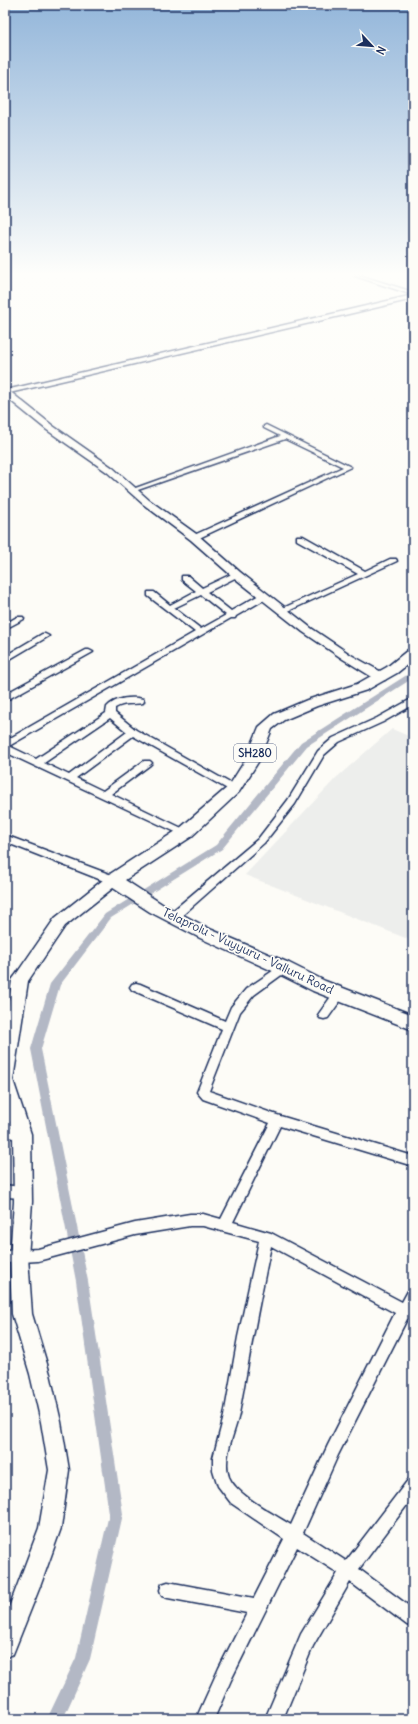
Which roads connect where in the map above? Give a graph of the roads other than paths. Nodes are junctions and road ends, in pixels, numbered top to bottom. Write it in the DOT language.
graph roads {
  1 [pos="155,356"];
  2 [pos="5,392"];
  3 [pos="266,428"];
  4 [pos="285,437"];
  5 [pos="133,490"];
  6 [pos="195,538"];
  7 [pos="300,538"];
  8 [pos="393,561"];
  9 [pos="236,574"];
  10 [pos="364,574"];
  11 [pos="185,578"];
  12 [pos="201,591"];
  13 [pos="151,594"];
  14 [pos="264,596"];
  15 [pos="169,608"];
  16 [pos="284,612"];
  17 [pos="232,616"];
  18 [pos="20,619"];
  19 [pos="5,627"];
  20 [pos="201,633"];
  21 [pos="45,636"];
  22 [pos="89,652"];
  23 [pos="413,653"];
  24 [pos="5,659"];
  25 [pos="381,677"];
  26 [pos="5,698"];
  27 [pos="140,701"];
  28 [pos="413,701"];
  29 [pos="110,714"];
  30 [pos="133,732"];
  31 [pos="5,745"];
  32 [pos="5,748"];
  33 [pos="37,763"];
  34 [pos="147,763"];
  35 [pos="69,779"];
  36 [pos="234,790"];
  37 [pos="104,795"];
  38 [pos="185,833"];
  39 [pos="5,838"];
  40 [pos="118,884"];
  41 [pos="173,917"];
  42 [pos="283,968"];
  43 [pos="136,987"];
  44 [pos="339,994"];
  45 [pos="324,1016"];
  46 [pos="413,1023"];
  47 [pos="229,1027"];
  48 [pos="5,1080"];
  49 [pos="277,1120"];
  50 [pos="5,1132"];
  51 [pos="22,1134"];
  52 [pos="413,1161"];
  53 [pos="5,1191"];
  54 [pos="23,1192"];
  55 [pos="225,1225"];
  56 [pos="266,1237"];
  57 [pos="21,1257"];
  58 [pos="413,1296"];
  59 [pos="408,1313"];
  60 [pos="413,1485"];
  61 [pos="294,1536"];
  62 [pos="348,1572"];
  63 [pos="168,1590"];
  64 [pos="260,1607"];
  65 [pos="413,1620"];
  66 [pos="5,1646"];
  67 [pos="205,1719"];
  68 [pos="274,1719"];
  1 -- 2 [label="street"];
  2 -- 5 [label="main road"];
  3 -- 4 [label="street"];
  4 -- 5 [label="street"];
  4 -- 6 [label="street"];
  5 -- 6 [label="main road"];
  6 -- 9 [label="main road"];
  7 -- 10 [label="street"];
  8 -- 10 [label="street"];
  9 -- 12 [label="street"];
  9 -- 14 [label="main road"];
  10 -- 16 [label="street"];
  11 -- 12 [label="street"];
  12 -- 15 [label="street"];
  12 -- 17 [label="street"];
  13 -- 15 [label="street"];
  14 -- 16 [label="main road"];
  14 -- 17 [label="street"];
  15 -- 20 [label="street"];
  16 -- 25 [label="main road"];
  17 -- 20 [label="street"];
  18 -- 19 [label="street"];
  20 -- 31 [label="street"];
  21 -- 24 [label="street"];
  22 -- 26 [label="street"];
  23 -- 25 [label="main road, SH280"];
  25 -- 36 [label="main road, SH280"];
  27 -- 29 [label="street"];
  28 -- 41 [label="street"];
  29 -- 30 [label="street"];
  29 -- 33 [label="street"];
  30 -- 35 [label="street"];
  30 -- 36 [label="street"];
  32 -- 33 [label="street"];
  33 -- 35 [label="street"];
  34 -- 37 [label="street"];
  35 -- 37 [label="street"];
  36 -- 38 [label="main road, SH280"];
  37 -- 38 [label="street"];
  38 -- 40 [label="main road, SH280"];
  39 -- 40 [label="street"];
  40 -- 41 [label="main road, Telaprolu - Vuyyuru - Valluru Road"];
  40 -- 48 [label="main road"];
  41 -- 42 [label="main road, Telaprolu - Vuyyuru - Valluru Road"];
  42 -- 44 [label="main road, Telaprolu - Vuyyuru - Valluru Road"];
  42 -- 47 [label="street"];
  43 -- 47 [label="street"];
  44 -- 45 [label="street"];
  44 -- 46 [label="main road, Telaprolu - Vuyyuru - Valluru Road"];
  47 -- 49 [label="street"];
  48 -- 51 [label="main road"];
  49 -- 52 [label="street"];
  49 -- 55 [label="street"];
  50 -- 51 [label="street"];
  51 -- 54 [label="main road"];
  53 -- 54 [label="street"];
  54 -- 57 [label="main road"];
  55 -- 56 [label="street"];
  55 -- 57 [label="street"];
  56 -- 59 [label="street"];
  56 -- 61 [label="street"];
  57 -- 66 [label="main road"];
  58 -- 59 [label="street"];
  59 -- 61 [label="street"];
  60 -- 62 [label="street"];
  61 -- 62 [label="street"];
  61 -- 64 [label="street"];
  62 -- 65 [label="street"];
  62 -- 68 [label="street"];
  63 -- 64 [label="street"];
  64 -- 67 [label="street"];
}
